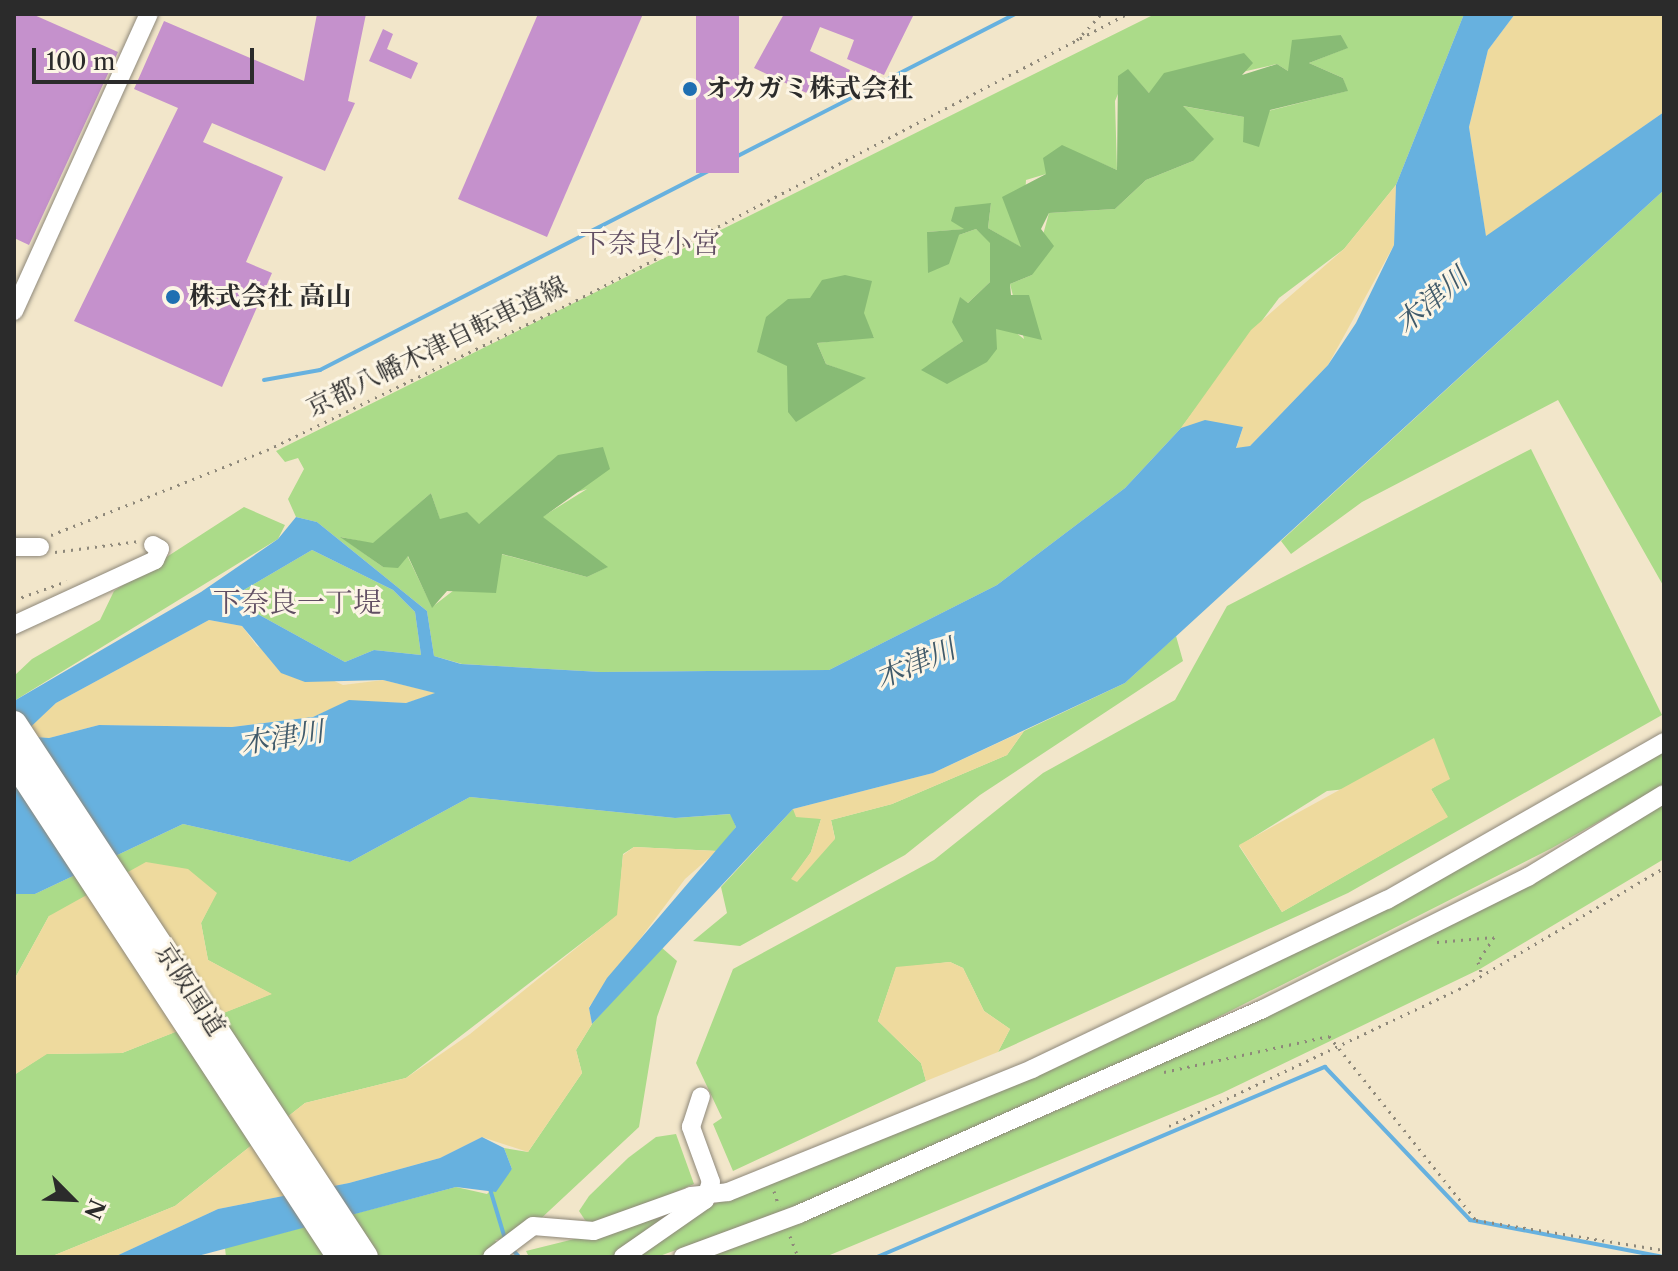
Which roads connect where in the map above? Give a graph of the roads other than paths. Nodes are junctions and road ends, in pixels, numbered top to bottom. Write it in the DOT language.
graph roads {
  1 [pos="149,14"];
  2 [pos="14,311"];
  3 [pos="153,545"];
  4 [pos="14,547"];
  5 [pos="40,547"];
  6 [pos="14,625"];
  7 [pos="14,724"];
  8 [pos="1664,742"];
  9 [pos="14,760"];
  10 [pos="1664,794"];
  11 [pos="701,1097"];
  12 [pos="707,1195"];
  13 [pos="496,1253"];
  14 [pos="340,1257"];
  15 [pos="365,1257"];
  16 [pos="623,1257"];
  17 [pos="683,1257"];
  1 -- 2 [label="street"];
  3 -- 6 [label="street"];
  4 -- 5 [label="street"];
  7 -- 15 [label="highway, 京阪国道"];
  8 -- 12 [label="street"];
  9 -- 14 [label="highway, 京阪国道"];
  10 -- 17 [label="street"];
  11 -- 12 [label="street"];
  12 -- 13 [label="street"];
  12 -- 16 [label="street"];
}
